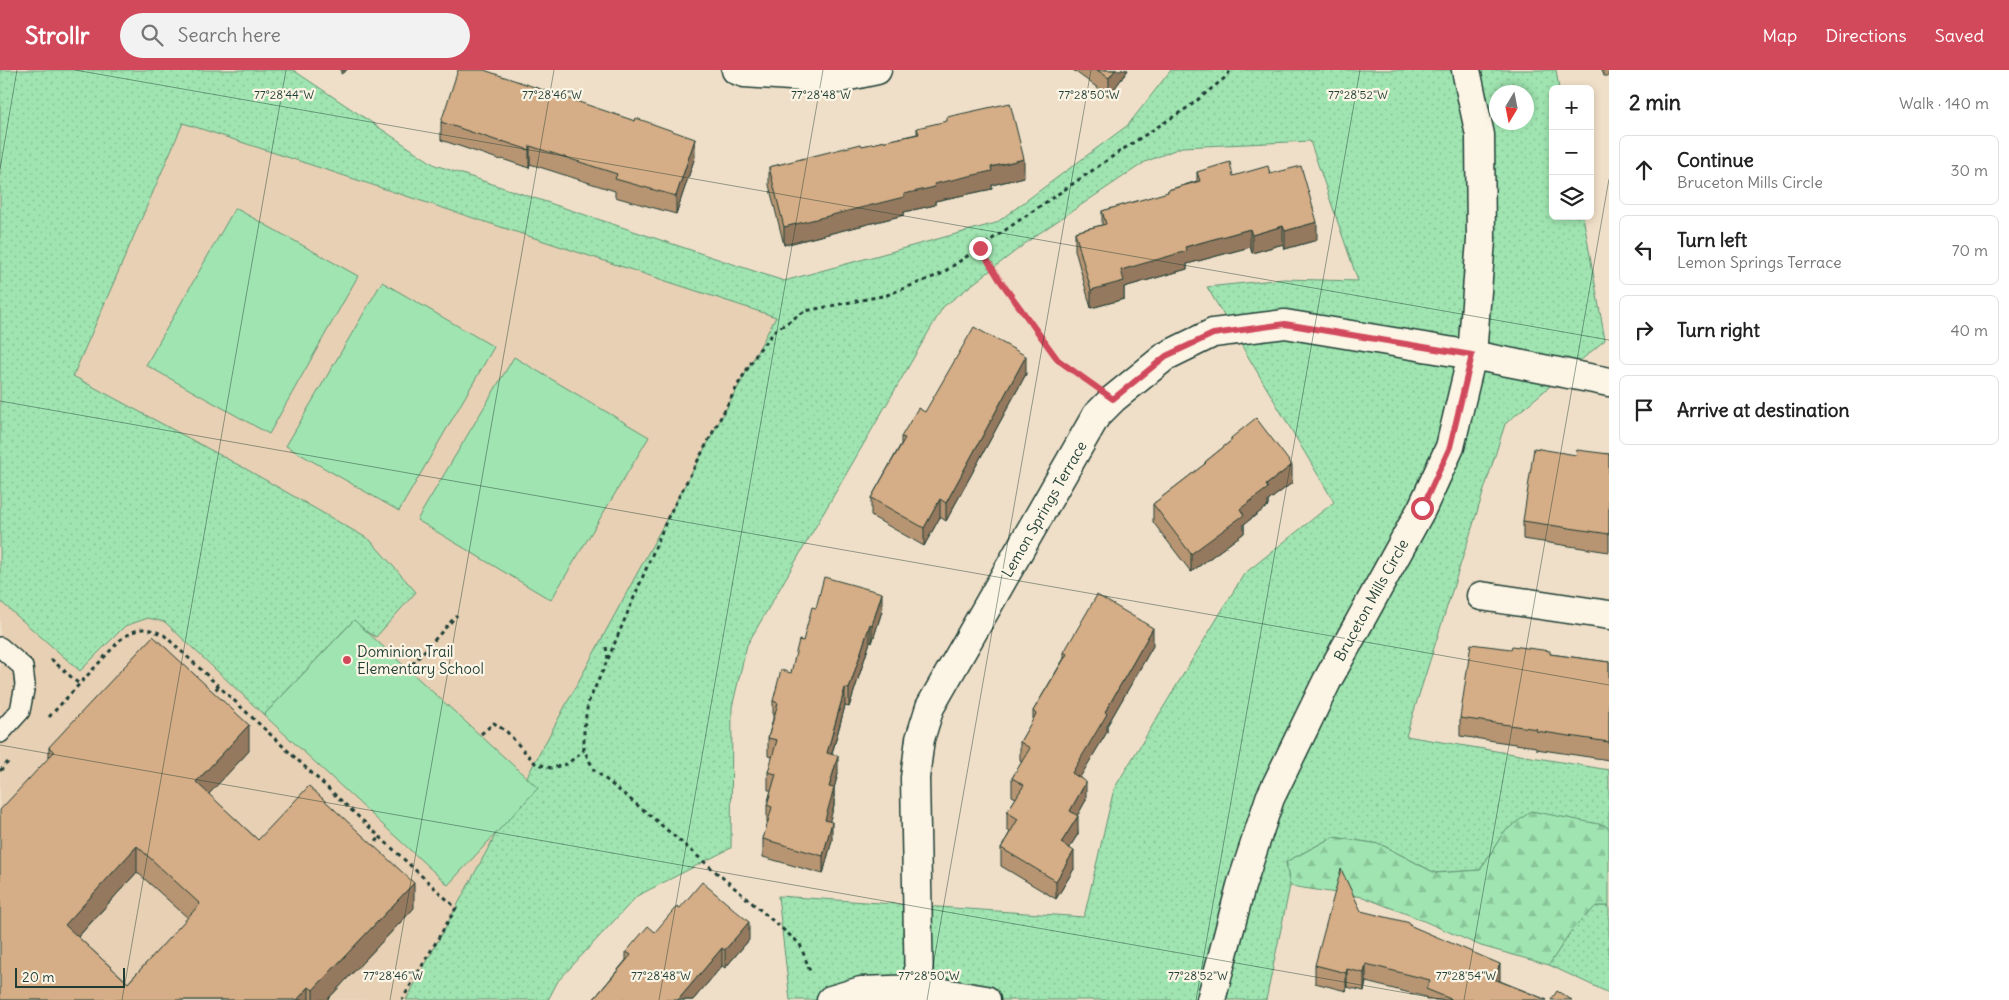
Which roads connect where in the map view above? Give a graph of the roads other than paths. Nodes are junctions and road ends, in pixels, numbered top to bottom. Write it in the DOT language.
graph roads {
  1 [pos="736,70"];
  2 [pos="877,70"];
  3 [pos="1466,70"];
  4 [pos="1472,355"];
  5 [pos="1609,382"];
  6 [pos="1481,596"];
  7 [pos="1609,615"];
  8 [pos="0,647"];
  9 [pos="0,733"];
  10 [pos="919,989"];
  11 [pos="822,991"];
  12 [pos="986,1000"];
  13 [pos="1211,1000"];
  1 -- 2 [label="street"];
  3 -- 4 [label="street, Bruceton Mills Circle"];
  4 -- 5 [label="street, Lemon Springs Terrace"];
  4 -- 10 [label="street, Lemon Springs Terrace"];
  4 -- 13 [label="street, Bruceton Mills Circle"];
  6 -- 7 [label="street"];
  8 -- 9 [label="lane"];
  10 -- 11 [label="street"];
  10 -- 12 [label="street"];
}
